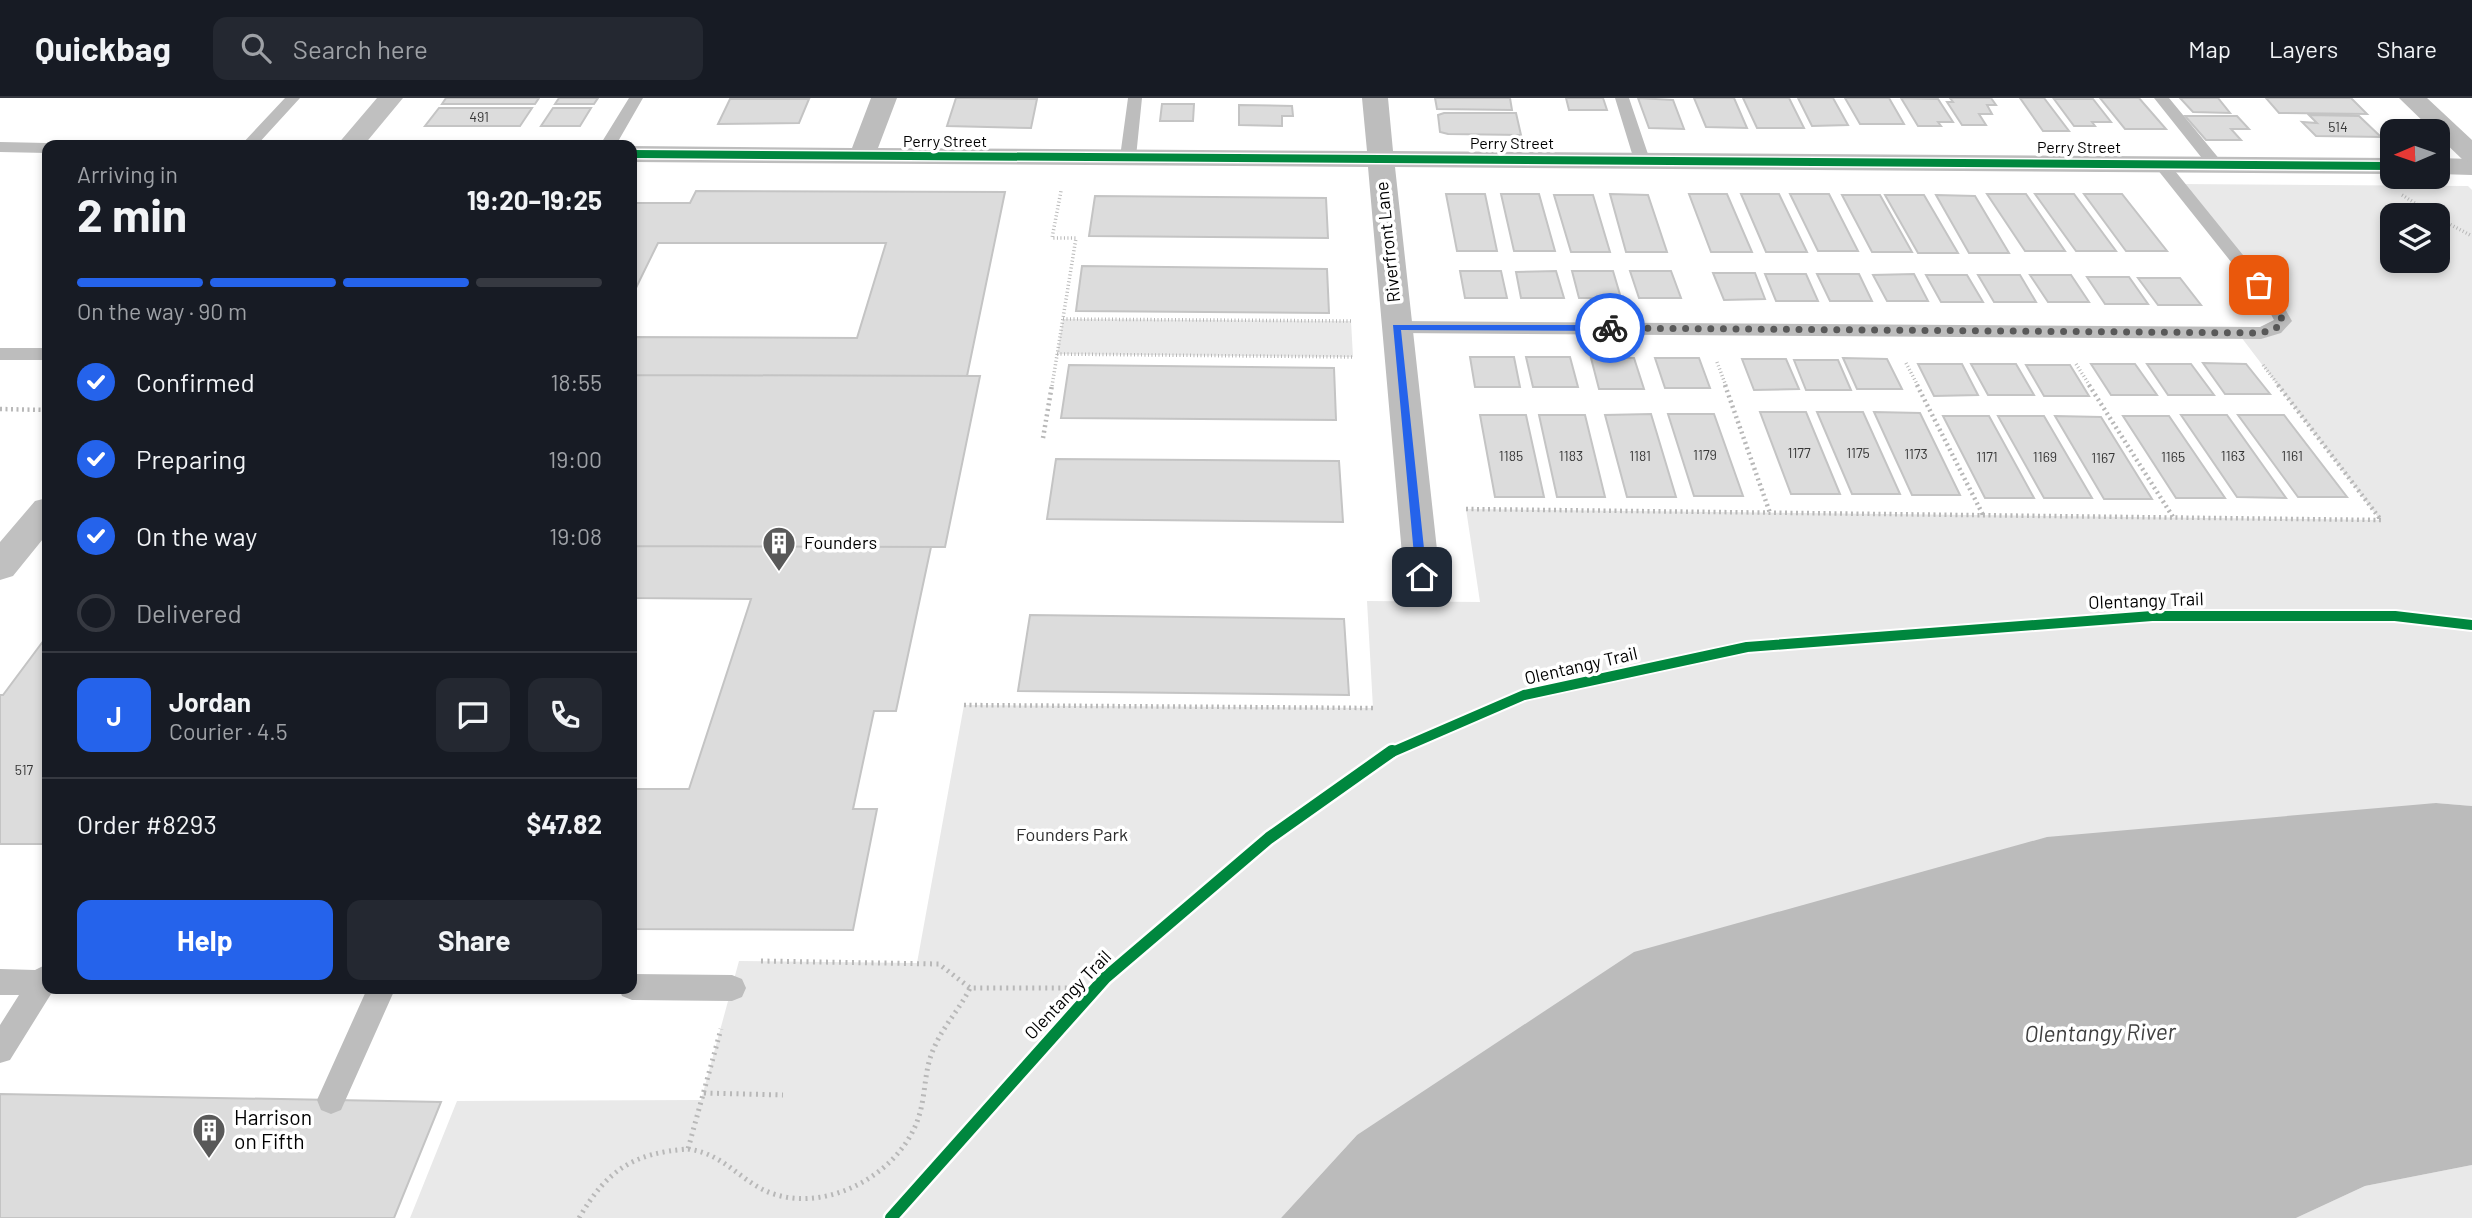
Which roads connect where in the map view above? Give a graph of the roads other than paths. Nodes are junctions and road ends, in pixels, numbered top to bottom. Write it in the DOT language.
graph roads {
  1 [pos="293,98"];
  2 [pos="390,98"];
  3 [pos="636,98"];
  4 [pos="884,98"];
  5 [pos="1135,98"];
  6 [pos="1375,98"];
  7 [pos="1622,98"];
  8 [pos="2161,98"];
  9 [pos="2412,98"];
  10 [pos="254,140"];
  11 [pos="354,140"];
  12 [pos="611,140"];
  13 [pos="0,147"];
  14 [pos="42,148"];
  15 [pos="2472,153"];
  16 [pos="637,155"];
  17 [pos="862,156"];
  18 [pos="1128,157"];
  19 [pos="1379,158"];
  20 [pos="1642,160"];
  21 [pos="2161,164"];
  22 [pos="2215,164"];
  23 [pos="2380,166"];
  24 [pos="2450,166"];
  25 [pos="2472,167"];
  26 [pos="1396,327"];
  27 [pos="0,354"];
  28 [pos="42,354"];
  29 [pos="42,516"];
  30 [pos="0,567"];
  31 [pos="1422,577"];
  32 [pos="42,980"];
  33 [pos="0,982"];
  34 [pos="42,986"];
  35 [pos="637,987"];
  36 [pos="732,988"];
  37 [pos="379,994"];
  38 [pos="0,1050"];
  39 [pos="331,1100"];
  1 -- 10 [label="lane"];
  2 -- 11 [label="main road"];
  3 -- 12 [label="lane"];
  4 -- 17 [label="street"];
  5 -- 18 [label="lane"];
  6 -- 19 [label="street, Riverfront Lane"];
  7 -- 20 [label="lane"];
  8 -- 22 [label="lane"];
  9 -- 15 [label="street"];
  13 -- 14 [label="lane"];
  16 -- 17 [label="street, Perry Street"];
  17 -- 18 [label="street, Perry Street"];
  18 -- 19 [label="street, Perry Street"];
  19 -- 20 [label="street, Perry Street"];
  19 -- 26 [label="street, Riverfront Lane"];
  20 -- 21 [label="street, Perry Street"];
  21 -- 22 [label="street, Perry Street"];
  21 -- 26 [label="lane"];
  22 -- 23 [label="street, Perry Street"];
  24 -- 25 [label="street"];
  26 -- 31 [label="street, Riverfront Lane"];
  27 -- 28 [label="lane"];
  29 -- 30 [label="main road"];
  32 -- 33 [label="lane"];
  34 -- 38 [label="lane"];
  35 -- 36 [label="lane"];
  37 -- 39 [label="lane"];
}
